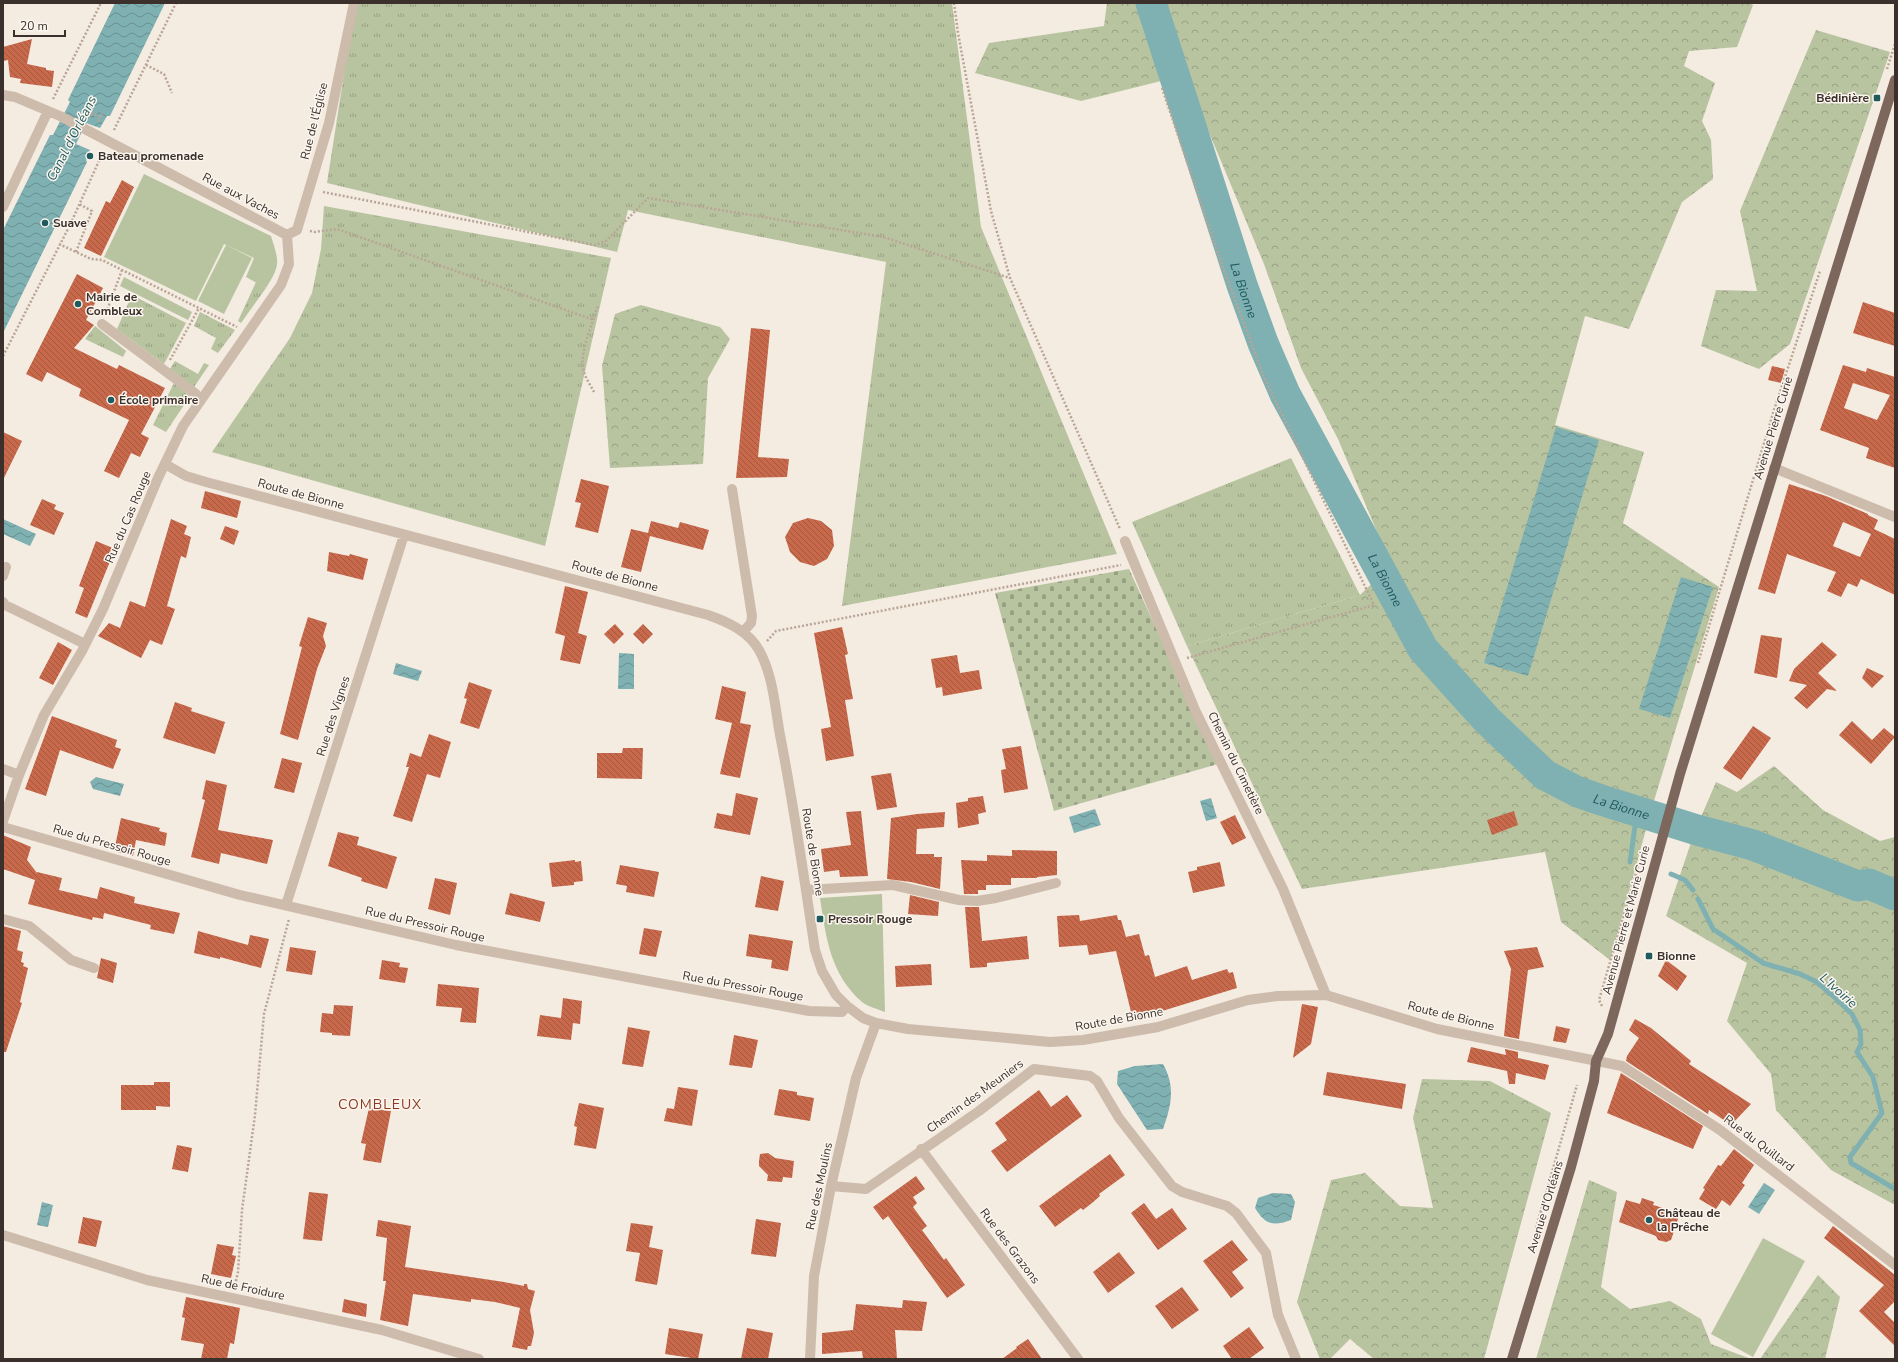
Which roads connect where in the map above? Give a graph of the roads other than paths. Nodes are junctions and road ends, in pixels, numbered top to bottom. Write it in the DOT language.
graph roads {
  1 [pos="354,5"];
  2 [pos="1895,80"];
  3 [pos="3,95"];
  4 [pos="48,111"];
  5 [pos="3,207"];
  6 [pos="287,235"];
  7 [pos="102,324"];
  8 [pos="196,394"];
  9 [pos="165,464"];
  10 [pos="1774,468"];
  11 [pos="732,489"];
  12 [pos="1895,517"];
  13 [pos="404,535"];
  14 [pos="1125,541"];
  15 [pos="3,602"];
  16 [pos="743,632"];
  17 [pos="85,644"];
  18 [pos="3,769"];
  19 [pos="19,775"];
  20 [pos="1677,784"];
  21 [pos="3,821"];
  22 [pos="3,827"];
  23 [pos="1056,883"];
  24 [pos="806,890"];
  25 [pos="289,906"];
  26 [pos="3,919"];
  27 [pos="94,968"];
  28 [pos="1326,995"];
  29 [pos="847,1006"];
  30 [pos="876,1023"];
  31 [pos="1596,1061"];
  32 [pos="921,1149"];
  33 [pos="831,1186"];
  34 [pos="3,1235"];
  35 [pos="1895,1265"];
  36 [pos="479,1359"];
  37 [pos="810,1359"];
  38 [pos="1078,1359"];
  39 [pos="1296,1359"];
  40 [pos="1512,1359"];
  1 -- 6 [label="street, Rue de l'Église"];
  2 -- 10 [label="main road, Avenue Pierre Curie"];
  3 -- 4 [label="street"];
  4 -- 5 [label="street"];
  4 -- 6 [label="street, Rue aux Vaches"];
  6 -- 9 [label="street, Rue du Cas Rouge"];
  7 -- 8 [label="street"];
  9 -- 13 [label="street, Route de Bionne"];
  9 -- 17 [label="street, Rue du Cas Rouge"];
  10 -- 12 [label="street"];
  10 -- 20 [label="main road, Avenue Pierre Curie"];
  11 -- 16 [label="street"];
  13 -- 16 [label="street, Route de Bionne"];
  13 -- 25 [label="street, Rue des Vignes"];
  14 -- 28 [label="street, Chemin du Cimetière"];
  15 -- 17 [label="street"];
  16 -- 24 [label="street, Route de Bionne"];
  17 -- 19 [label="street, Rue du Cas Rouge"];
  18 -- 19 [label="street"];
  19 -- 21 [label="street, Rue du Cas Rouge"];
  20 -- 31 [label="main road, Avenue Pierre et Marie Curie"];
  22 -- 25 [label="street, Rue du Pressoir Rouge"];
  23 -- 24 [label="street"];
  24 -- 29 [label="street, Route de Bionne"];
  25 -- 29 [label="street, Rue du Pressoir Rouge"];
  26 -- 27 [label="street"];
  28 -- 30 [label="street, Route de Bionne"];
  28 -- 31 [label="street, Route de Bionne"];
  29 -- 30 [label="street, Route de Bionne"];
  30 -- 33 [label="street, Rue des Moulins"];
  31 -- 35 [label="street, Rue du Quillard"];
  31 -- 40 [label="main road, Avenue d'Orléans"];
  32 -- 33 [label="street, Chemin des Meuniers"];
  32 -- 38 [label="street, Rue des Grazons"];
  32 -- 39 [label="street, Chemin des Meuniers"];
  33 -- 37 [label="street, Rue des Moulins"];
  34 -- 36 [label="street, Rue de Froidure"];
}
